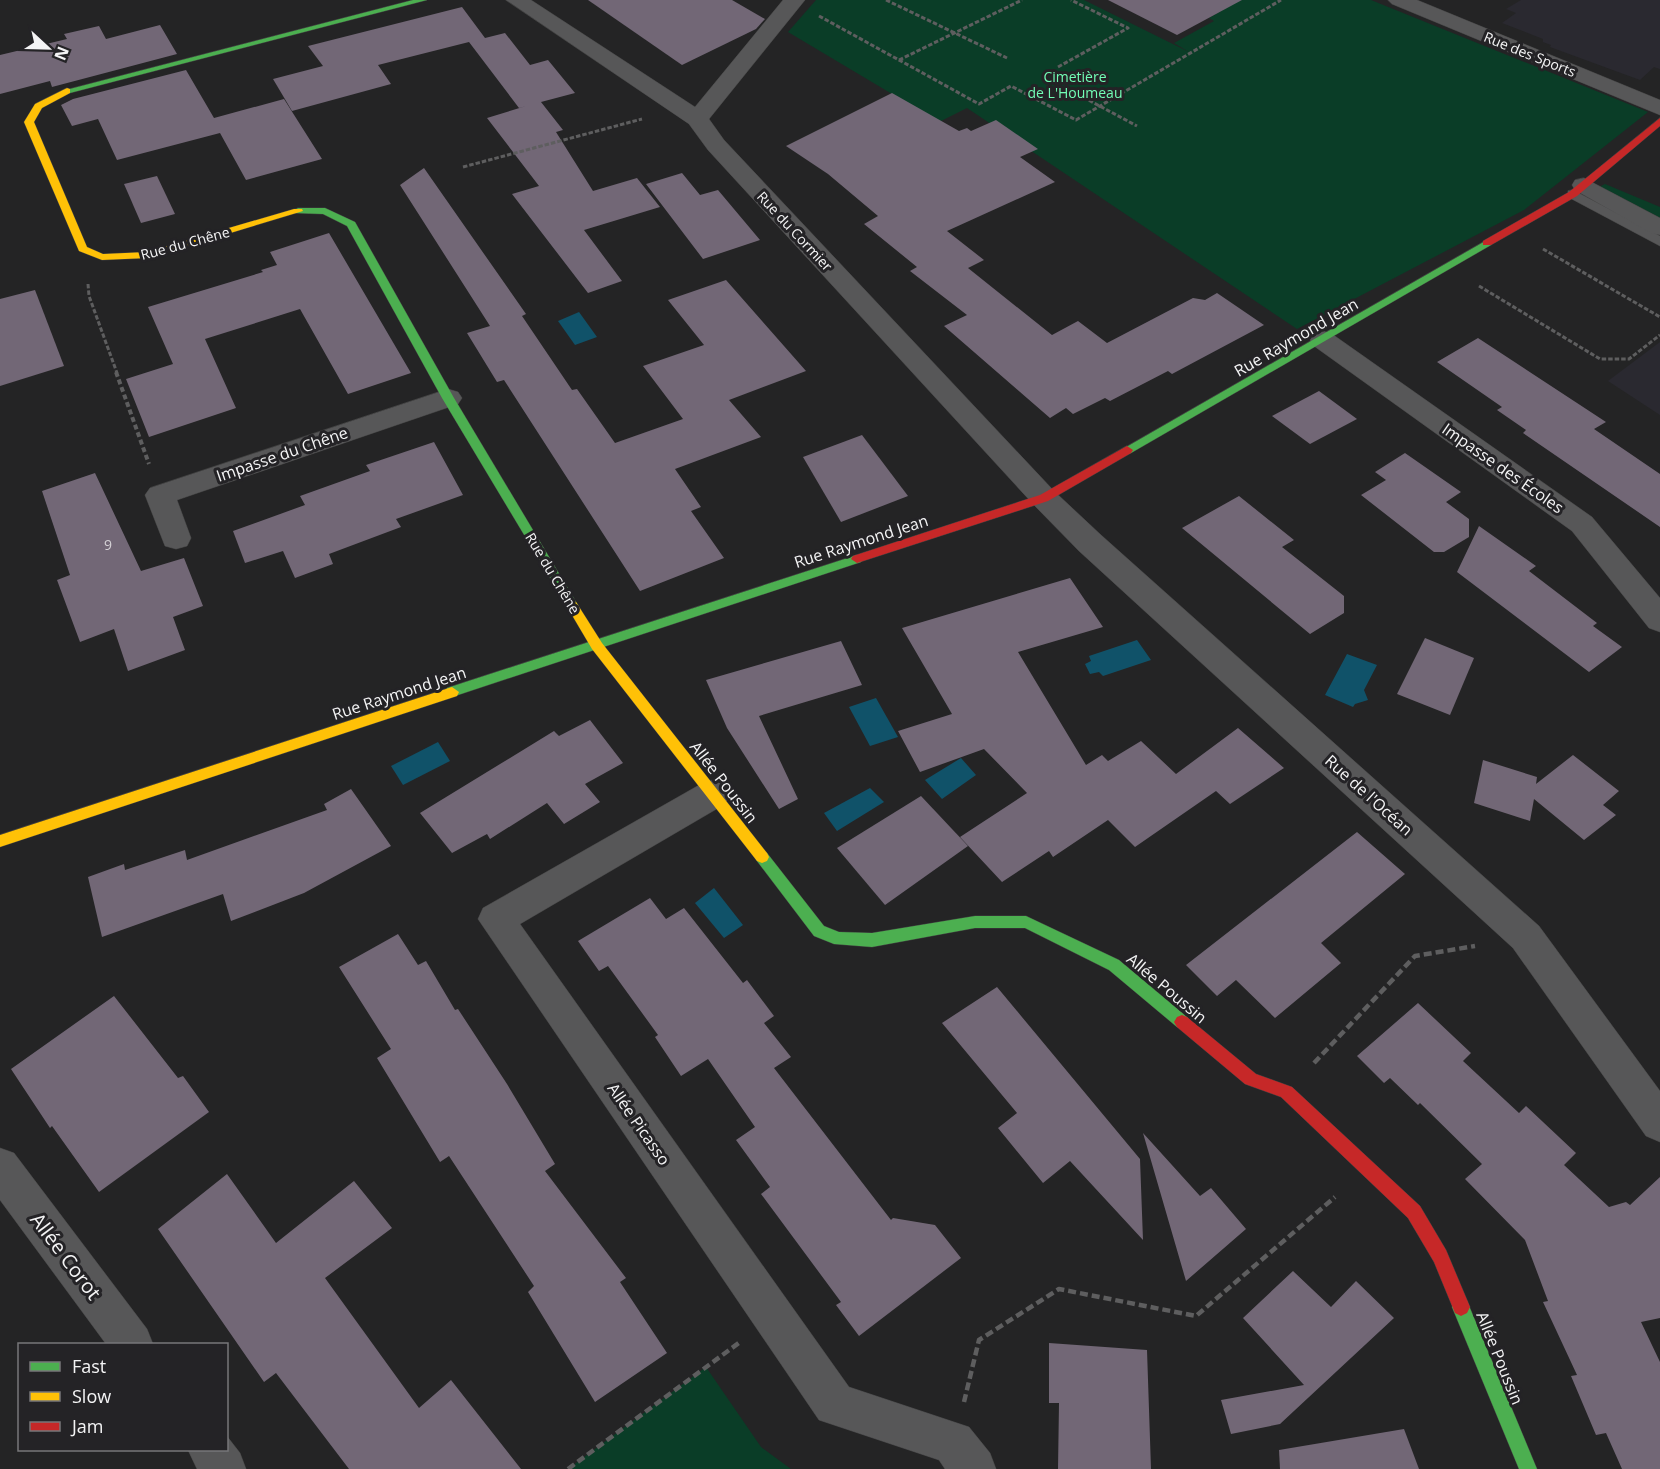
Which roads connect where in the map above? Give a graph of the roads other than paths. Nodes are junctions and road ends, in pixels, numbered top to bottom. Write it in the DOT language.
graph roads {
  1 [pos="423,0"];
  2 [pos="517,0"];
  3 [pos="1399,0"];
  4 [pos="1444,0"];
  5 [pos="792,2"];
  6 [pos="1480,33"];
  7 [pos="1660,108"];
  8 [pos="689,114"];
  9 [pos="1660,121"];
  10 [pos="1579,190"];
  11 [pos="1660,228"];
  12 [pos="1660,242"];
  13 [pos="1323,340"];
  14 [pos="448,398"];
  15 [pos="1044,498"];
  16 [pos="176,538"];
  17 [pos="1660,620"];
  18 [pos="597,646"];
  19 [pos="713,794"];
  20 [pos="0,841"];
  21 [pos="1660,1123"];
  22 [pos="0,1167"];
  23 [pos="131,1343"];
  24 [pos="211,1451"];
  25 [pos="964,1456"];
  26 [pos="224,1469"];
  27 [pos="1528,1469"];
  1 -- 14 [label="street, Rue du Chêne"];
  2 -- 8 [label="street, Rue du Cormier"];
  3 -- 6 [label="street, Rue des Sports"];
  4 -- 6 [label="street"];
  5 -- 8 [label="street"];
  6 -- 7 [label="street, Rue des Sports"];
  8 -- 15 [label="street, Rue du Cormier"];
  9 -- 10 [label="street, Rue Raymond Jean"];
  10 -- 11 [label="street"];
  10 -- 12 [label="lane"];
  10 -- 13 [label="street, Rue Raymond Jean"];
  13 -- 15 [label="street, Rue Raymond Jean"];
  13 -- 17 [label="street, Impasse des Écoles"];
  14 -- 16 [label="street, Impasse du Chêne"];
  14 -- 18 [label="street, Rue du Chêne"];
  15 -- 18 [label="street, Rue Raymond Jean"];
  15 -- 21 [label="street, Rue de l'Océan"];
  18 -- 19 [label="street, Allée Poussin"];
  18 -- 20 [label="street, Rue Raymond Jean"];
  19 -- 25 [label="street, Allée Picasso"];
  19 -- 27 [label="street, Allée Poussin"];
  22 -- 23 [label="street, Allée Corot"];
  24 -- 26 [label="street"];
}
